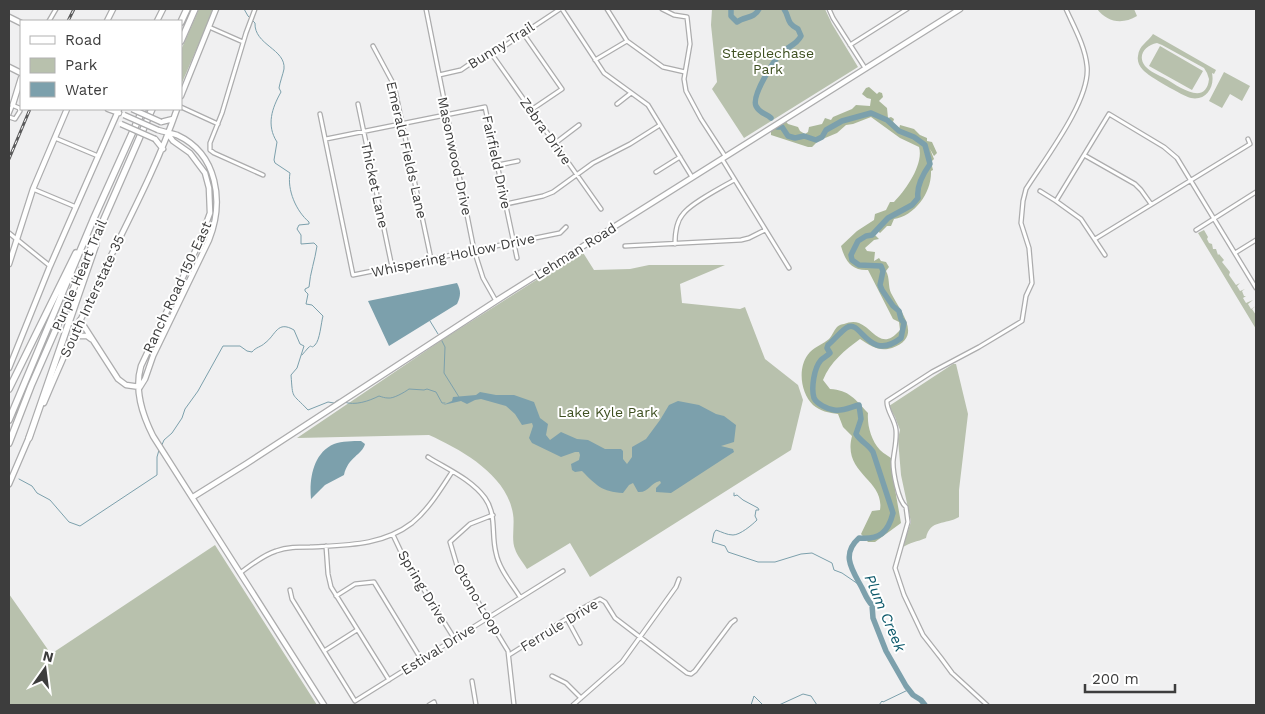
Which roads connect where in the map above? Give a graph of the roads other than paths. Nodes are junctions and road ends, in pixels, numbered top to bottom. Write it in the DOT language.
graph roads {
  1 [pos="56,9"];
  2 [pos="196,9"];
  3 [pos="216,9"];
  4 [pos="255,9"];
  5 [pos="426,9"];
  6 [pos="561,9"];
  7 [pos="607,9"];
  8 [pos="662,9"];
  9 [pos="830,9"];
  10 [pos="907,9"];
  11 [pos="960,9"];
  12 [pos="1066,9"];
  13 [pos="50,20"];
  14 [pos="208,27"];
  15 [pos="523,33"];
  16 [pos="182,39"];
  17 [pos="243,42"];
  18 [pos="627,42"];
  19 [pos="850,45"];
  20 [pos="373,46"];
  21 [pos="491,53"];
  22 [pos="595,60"];
  23 [pos="865,68"];
  24 [pos="685,72"];
  25 [pos="439,75"];
  26 [pos="20,81"];
  27 [pos="20,88"];
  28 [pos="182,93"];
  29 [pos="631,93"];
  30 [pos="13,104"];
  31 [pos="358,104"];
  32 [pos="616,104"];
  33 [pos="182,107"];
  34 [pos="68,110"];
  35 [pos="118,110"];
  36 [pos="134,110"];
  37 [pos="143,110"];
  38 [pos="152,110"];
  39 [pos="177,110"];
  40 [pos="531,110"];
  41 [pos="320,114"];
  42 [pos="446,114"];
  43 [pos="9,116"];
  44 [pos="173,119"];
  45 [pos="403,123"];
  46 [pos="218,124"];
  47 [pos="579,125"];
  48 [pos="660,125"];
  49 [pos="110,127"];
  50 [pos="364,132"];
  51 [pos="168,134"];
  52 [pos="55,138"];
  53 [pos="326,139"];
  54 [pos="1248,139"];
  55 [pos="554,144"];
  56 [pos="163,149"];
  57 [pos="210,150"];
  58 [pos="1084,155"];
  59 [pos="98,156"];
  60 [pos="202,156"];
  61 [pos="680,157"];
  62 [pos="724,157"];
  63 [pos="518,161"];
  64 [pos="498,165"];
  65 [pos="656,172"];
  66 [pos="262,175"];
  67 [pos="576,175"];
  68 [pos="692,176"];
  69 [pos="734,180"];
  70 [pos="1191,180"];
  71 [pos="34,189"];
  72 [pos="1040,191"];
  73 [pos="1256,192"];
  74 [pos="1056,201"];
  75 [pos="506,204"];
  76 [pos="1151,204"];
  77 [pos="76,206"];
  78 [pos="601,209"];
  79 [pos="1213,218"];
  80 [pos="93,220"];
  81 [pos="102,223"];
  82 [pos="566,227"];
  83 [pos="765,230"];
  84 [pos="1196,230"];
  85 [pos="9,233"];
  86 [pos="16,238"];
  87 [pos="1094,239"];
  88 [pos="1256,240"];
  89 [pos="514,242"];
  90 [pos="675,244"];
  91 [pos="625,246"];
  92 [pos="474,250"];
  93 [pos="1235,253"];
  94 [pos="1105,255"];
  95 [pos="517,258"];
  96 [pos="431,259"];
  97 [pos="9,264"];
  98 [pos="50,266"];
  99 [pos="392,267"];
  100 [pos="789,268"];
  101 [pos="178,287"];
  102 [pos="1256,288"];
  103 [pos="184,290"];
  104 [pos="496,300"];
  105 [pos="80,320"];
  106 [pos="70,342"];
  107 [pos="94,342"];
  108 [pos="9,368"];
  109 [pos="140,387"];
  110 [pos="9,389"];
  111 [pos="9,420"];
  112 [pos="29,438"];
  113 [pos="9,443"];
  114 [pos="428,457"];
  115 [pos="452,472"];
  116 [pos="9,484"];
  117 [pos="193,496"];
  118 [pos="493,515"];
  119 [pos="393,535"];
  120 [pos="326,546"];
  121 [pos="563,571"];
  122 [pos="240,573"];
  123 [pos="679,579"];
  124 [pos="290,590"];
  125 [pos="336,596"];
  126 [pos="520,597"];
  127 [pos="488,618"];
  128 [pos="567,619"];
  129 [pos="735,620"];
  130 [pos="357,630"];
  131 [pos="640,637"];
  132 [pos="454,638"];
  133 [pos="580,643"];
  134 [pos="324,651"];
  135 [pos="509,655"];
  136 [pos="421,659"];
  137 [pos="552,676"];
  138 [pos="389,680"];
  139 [pos="472,681"];
  140 [pos="581,698"];
  141 [pos="324,705"];
  142 [pos="429,705"];
  143 [pos="435,705"];
  144 [pos="476,705"];
  145 [pos="514,705"];
  146 [pos="573,705"];
  147 [pos="987,705"];
  1 -- 13 [label="street"];
  2 -- 16 [label="highway"];
  3 -- 14 [label="main road"];
  4 -- 17 [label="street"];
  5 -- 25 [label="street, Masonwood Drive"];
  6 -- 15 [label="street, Bunny Trail"];
  6 -- 22 [label="street"];
  7 -- 18 [label="street"];
  8 -- 24 [label="street"];
  9 -- 19 [label="street"];
  10 -- 19 [label="street"];
  11 -- 23 [label="main road, Lehman Road"];
  12 -- 147 [label="street"];
  14 -- 17 [label="street"];
  14 -- 28 [label="main road"];
  15 -- 21 [label="street, Bunny Trail"];
  15 -- 40 [label="street"];
  17 -- 46 [label="street"];
  18 -- 22 [label="street"];
  18 -- 24 [label="street"];
  19 -- 23 [label="street"];
  20 -- 45 [label="street, Emerald Fields Lane"];
  21 -- 25 [label="street, Bunny Trail"];
  21 -- 40 [label="street, Zebra Drive"];
  22 -- 29 [label="street"];
  23 -- 62 [label="main road, Lehman Road"];
  24 -- 62 [label="street"];
  25 -- 42 [label="street, Masonwood Drive"];
  26 -- 30 [label="main road"];
  27 -- 30 [label="main road"];
  29 -- 32 [label="street"];
  29 -- 48 [label="street"];
  30 -- 43 [label="street"];
  30 -- 43 [label="street"];
  31 -- 50 [label="street, Thicket Lane"];
  33 -- 46 [label="street"];
  34 -- 52 [label="main road"];
  35 -- 49 [label="main road"];
  35 -- 51 [label="main road, bridge"];
  36 -- 44 [label="main road, bridge"];
  37 -- 80 [label="highway, Purple Heart Trail"];
  38 -- 81 [label="highway, Purple Heart Trail"];
  39 -- 44 [label="main road, South Interstate 35"];
  40 -- 55 [label="street, Zebra Drive"];
  41 -- 53 [label="street, Whispering Hollow Drive"];
  42 -- 45 [label="street, Fairfield Drive"];
  42 -- 64 [label="street, Fairfield Drive"];
  42 -- 92 [label="street, Masonwood Drive"];
  44 -- 51 [label="main road, South Interstate 35"];
  45 -- 50 [label="street, Fairfield Drive"];
  45 -- 96 [label="street, Emerald Fields Lane"];
  46 -- 57 [label="street"];
  47 -- 55 [label="street"];
  48 -- 61 [label="street"];
  48 -- 67 [label="street"];
  49 -- 56 [label="main road, bridge"];
  49 -- 59 [label="main road"];
  50 -- 53 [label="street, Fairfield Drive"];
  50 -- 99 [label="street, Thicket Lane"];
  51 -- 56 [label="main road, South Interstate 35"];
  51 -- 60 [label="main road, Ranch Road 150 East"];
  51 -- 101 [label="main road, Ranch Road 150 East"];
  52 -- 59 [label="street"];
  52 -- 71 [label="main road"];
  53 -- 99 [label="street, Whispering Hollow Drive"];
  54 -- 70 [label="street"];
  55 -- 67 [label="street, Zebra Drive"];
  56 -- 105 [label="main road, South Interstate 35"];
  57 -- 60 [label="street"];
  57 -- 66 [label="street"];
  58 -- 70 [label="street"];
  58 -- 74 [label="street"];
  58 -- 76 [label="street"];
  59 -- 77 [label="main road"];
  60 -- 103 [label="main road, Ranch Road 150 East"];
  61 -- 65 [label="street"];
  61 -- 68 [label="street"];
  62 -- 68 [label="main road, Lehman Road"];
  62 -- 69 [label="street"];
  63 -- 64 [label="street"];
  64 -- 75 [label="street, Fairfield Drive"];
  67 -- 75 [label="street"];
  67 -- 78 [label="street, Zebra Drive"];
  68 -- 104 [label="main road, Lehman Road"];
  69 -- 83 [label="street"];
  69 -- 90 [label="street"];
  70 -- 76 [label="street"];
  70 -- 79 [label="street"];
  71 -- 77 [label="street"];
  71 -- 86 [label="main road"];
  72 -- 74 [label="street"];
  73 -- 79 [label="street"];
  74 -- 87 [label="street"];
  75 -- 89 [label="street, Fairfield Drive"];
  76 -- 87 [label="street"];
  77 -- 98 [label="main road"];
  79 -- 84 [label="street"];
  79 -- 93 [label="street"];
  80 -- 110 [label="highway"];
  80 -- 111 [label="highway, Purple Heart Trail"];
  81 -- 112 [label="highway"];
  81 -- 113 [label="highway, Purple Heart Trail"];
  82 -- 89 [label="street, Whispering Hollow Drive"];
  83 -- 90 [label="street"];
  83 -- 100 [label="street"];
  85 -- 86 [label="street"];
  86 -- 97 [label="main road"];
  86 -- 98 [label="street"];
  87 -- 94 [label="street"];
  88 -- 93 [label="street"];
  89 -- 92 [label="street, Whispering Hollow Drive"];
  89 -- 95 [label="street, Fairfield Drive"];
  90 -- 91 [label="street"];
  92 -- 96 [label="street, Whispering Hollow Drive"];
  92 -- 104 [label="street, Masonwood Drive"];
  93 -- 102 [label="street"];
  96 -- 99 [label="street, Whispering Hollow Drive"];
  98 -- 108 [label="main road"];
  101 -- 103 [label="main road"];
  101 -- 109 [label="main road, Ranch Road 150 East"];
  103 -- 109 [label="main road, Ranch Road 150 East"];
  104 -- 117 [label="main road, Lehman Road"];
  105 -- 106 [label="main road, South Interstate 35"];
  105 -- 107 [label="main road"];
  106 -- 107 [label="main road"];
  106 -- 112 [label="main road, South Interstate 35"];
  107 -- 109 [label="main road"];
  109 -- 117 [label="main road, Ranch Road 150 East"];
  112 -- 116 [label="main road, South Interstate 35"];
  114 -- 115 [label="street"];
  115 -- 118 [label="street"];
  115 -- 119 [label="street"];
  117 -- 122 [label="main road, Ranch Road 150 East"];
  118 -- 126 [label="street"];
  118 -- 127 [label="street, Otono Loop"];
  119 -- 120 [label="street"];
  119 -- 132 [label="street, Spring Drive"];
  120 -- 122 [label="street"];
  120 -- 125 [label="street"];
  121 -- 126 [label="street, Estival Drive"];
  122 -- 141 [label="main road, Ranch Road 150 East"];
  123 -- 131 [label="street"];
  124 -- 134 [label="street"];
  125 -- 130 [label="street"];
  125 -- 136 [label="street"];
  126 -- 127 [label="street, Estival Drive"];
  127 -- 132 [label="street, Estival Drive"];
  127 -- 135 [label="street, Otono Loop"];
  128 -- 131 [label="street, Ferrule Drive"];
  128 -- 133 [label="street"];
  128 -- 135 [label="street, Ferrule Drive"];
  129 -- 131 [label="street, Ferrule Drive"];
  130 -- 134 [label="street"];
  130 -- 138 [label="street"];
  131 -- 140 [label="street"];
  132 -- 136 [label="street, Estival Drive"];
  134 -- 138 [label="street, Estival Drive"];
  135 -- 145 [label="street, Otono Loop"];
  136 -- 138 [label="street, Estival Drive"];
  137 -- 140 [label="street"];
  139 -- 144 [label="street"];
  140 -- 146 [label="street"];
  142 -- 143 [label="street"];
}
